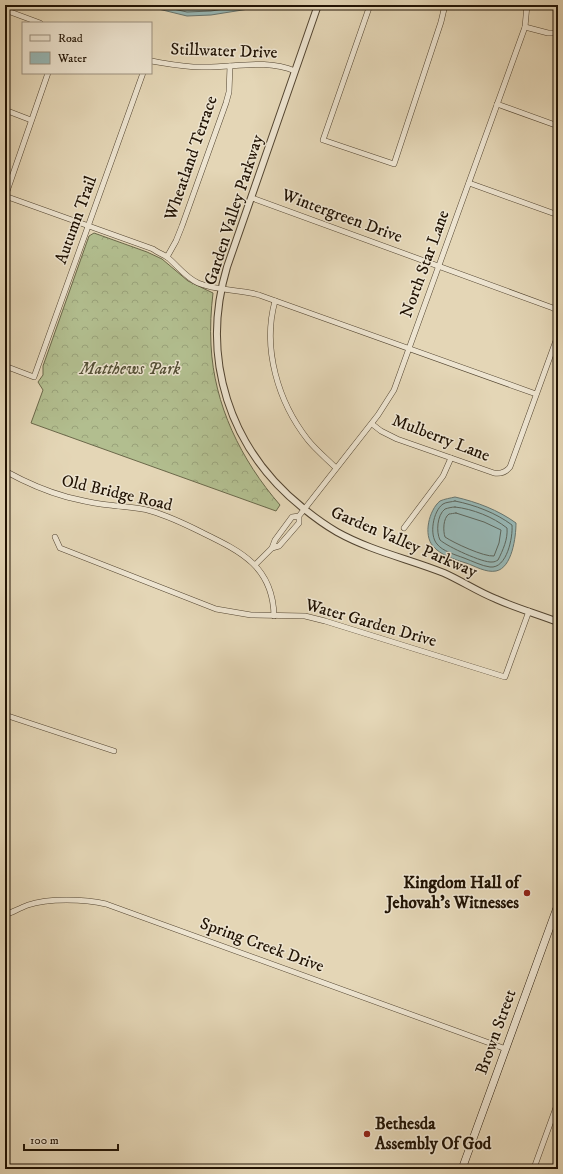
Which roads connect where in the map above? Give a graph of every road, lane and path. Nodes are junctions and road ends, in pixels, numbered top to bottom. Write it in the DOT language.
graph roads {
  1 [pos="318,5"];
  2 [pos="370,5"];
  3 [pos="445,5"];
  4 [pos="527,5"];
  5 [pos="5,10"];
  6 [pos="37,22"];
  7 [pos="525,27"];
  8 [pos="558,33"];
  9 [pos="152,61"];
  10 [pos="230,66"];
  11 [pos="295,71"];
  12 [pos="48,74"];
  13 [pos="143,74"];
  14 [pos="497,104"];
  15 [pos="5,110"];
  16 [pos="32,120"];
  17 [pos="558,126"];
  18 [pos="469,183"];
  19 [pos="5,196"];
  20 [pos="252,198"];
  21 [pos="558,215"];
  22 [pos="88,226"];
  23 [pos="167,257"];
  24 [pos="439,266"];
  25 [pos="222,288"];
  26 [pos="275,301"];
  27 [pos="558,311"];
  28 [pos="558,335"];
  29 [pos="410,349"];
  30 [pos="5,366"];
  31 [pos="536,394"];
  32 [pos="372,424"];
  33 [pos="451,458"];
  34 [pos="336,468"];
  35 [pos="5,471"];
  36 [pos="304,509"];
  37 [pos="299,516"];
  38 [pos="404,528"];
  39 [pos="55,537"];
  40 [pos="272,548"];
  41 [pos="255,565"];
  42 [pos="529,612"];
  43 [pos="274,616"];
  44 [pos="558,622"];
  45 [pos="5,715"];
  46 [pos="114,750"];
  47 [pos="558,905"];
  48 [pos="5,915"];
  49 [pos="506,1049"];
  50 [pos="558,1102"];
  51 [pos="534,1168"];
  52 [pos="462,1169"];
  1 -- 11 [label="street, Garden Valley Parkway"];
  2 -- 3 [label="street"];
  4 -- 7 [label="street, North Star Lane"];
  5 -- 6 [label="street"];
  7 -- 8 [label="street"];
  7 -- 14 [label="street, North Star Lane"];
  9 -- 10 [label="street, Stillwater Drive"];
  10 -- 11 [label="street, Stillwater Drive"];
  10 -- 23 [label="street, Wheatland Terrace"];
  11 -- 20 [label="street, Garden Valley Parkway"];
  12 -- 16 [label="street"];
  13 -- 22 [label="street, Autumn Trail"];
  14 -- 17 [label="street"];
  14 -- 18 [label="street, North Star Lane"];
  15 -- 16 [label="street"];
  16 -- 19 [label="street"];
  18 -- 21 [label="street"];
  18 -- 24 [label="street, North Star Lane"];
  19 -- 22 [label="street"];
  20 -- 24 [label="street, Wintergreen Drive"];
  20 -- 25 [label="street, Garden Valley Parkway"];
  22 -- 23 [label="street"];
  22 -- 30 [label="street, Autumn Trail"];
  23 -- 25 [label="street"];
  24 -- 27 [label="street, Wintergreen Drive"];
  24 -- 29 [label="street, North Star Lane"];
  25 -- 26 [label="street"];
  25 -- 36 [label="street, Garden Valley Parkway"];
  26 -- 29 [label="street"];
  26 -- 34 [label="street"];
  28 -- 31 [label="street"];
  29 -- 31 [label="street"];
  29 -- 32 [label="street, North Star Lane"];
  31 -- 33 [label="street, Mulberry Lane"];
  32 -- 33 [label="street, Mulberry Lane"];
  32 -- 34 [label="street, North Star Lane"];
  33 -- 38 [label="street"];
  34 -- 36 [label="street, North Star Lane"];
  35 -- 41 [label="street, Old Bridge Road"];
  36 -- 37 [label="street, North Star Lane"];
  36 -- 42 [label="street, Garden Valley Parkway"];
  37 -- 40 [label="street"];
  37 -- 40 [label="street"];
  39 -- 43 [label="street, Water Garden Drive"];
  40 -- 41 [label="street"];
  41 -- 43 [label="street, Old Bridge Road"];
  42 -- 43 [label="street, Water Garden Drive"];
  42 -- 44 [label="street, Garden Valley Parkway"];
  45 -- 46 [label="street"];
  47 -- 49 [label="main road, Brown Street"];
  48 -- 49 [label="street, Spring Creek Drive"];
  49 -- 52 [label="main road, Brown Street"];
  50 -- 51 [label="street"];
}
